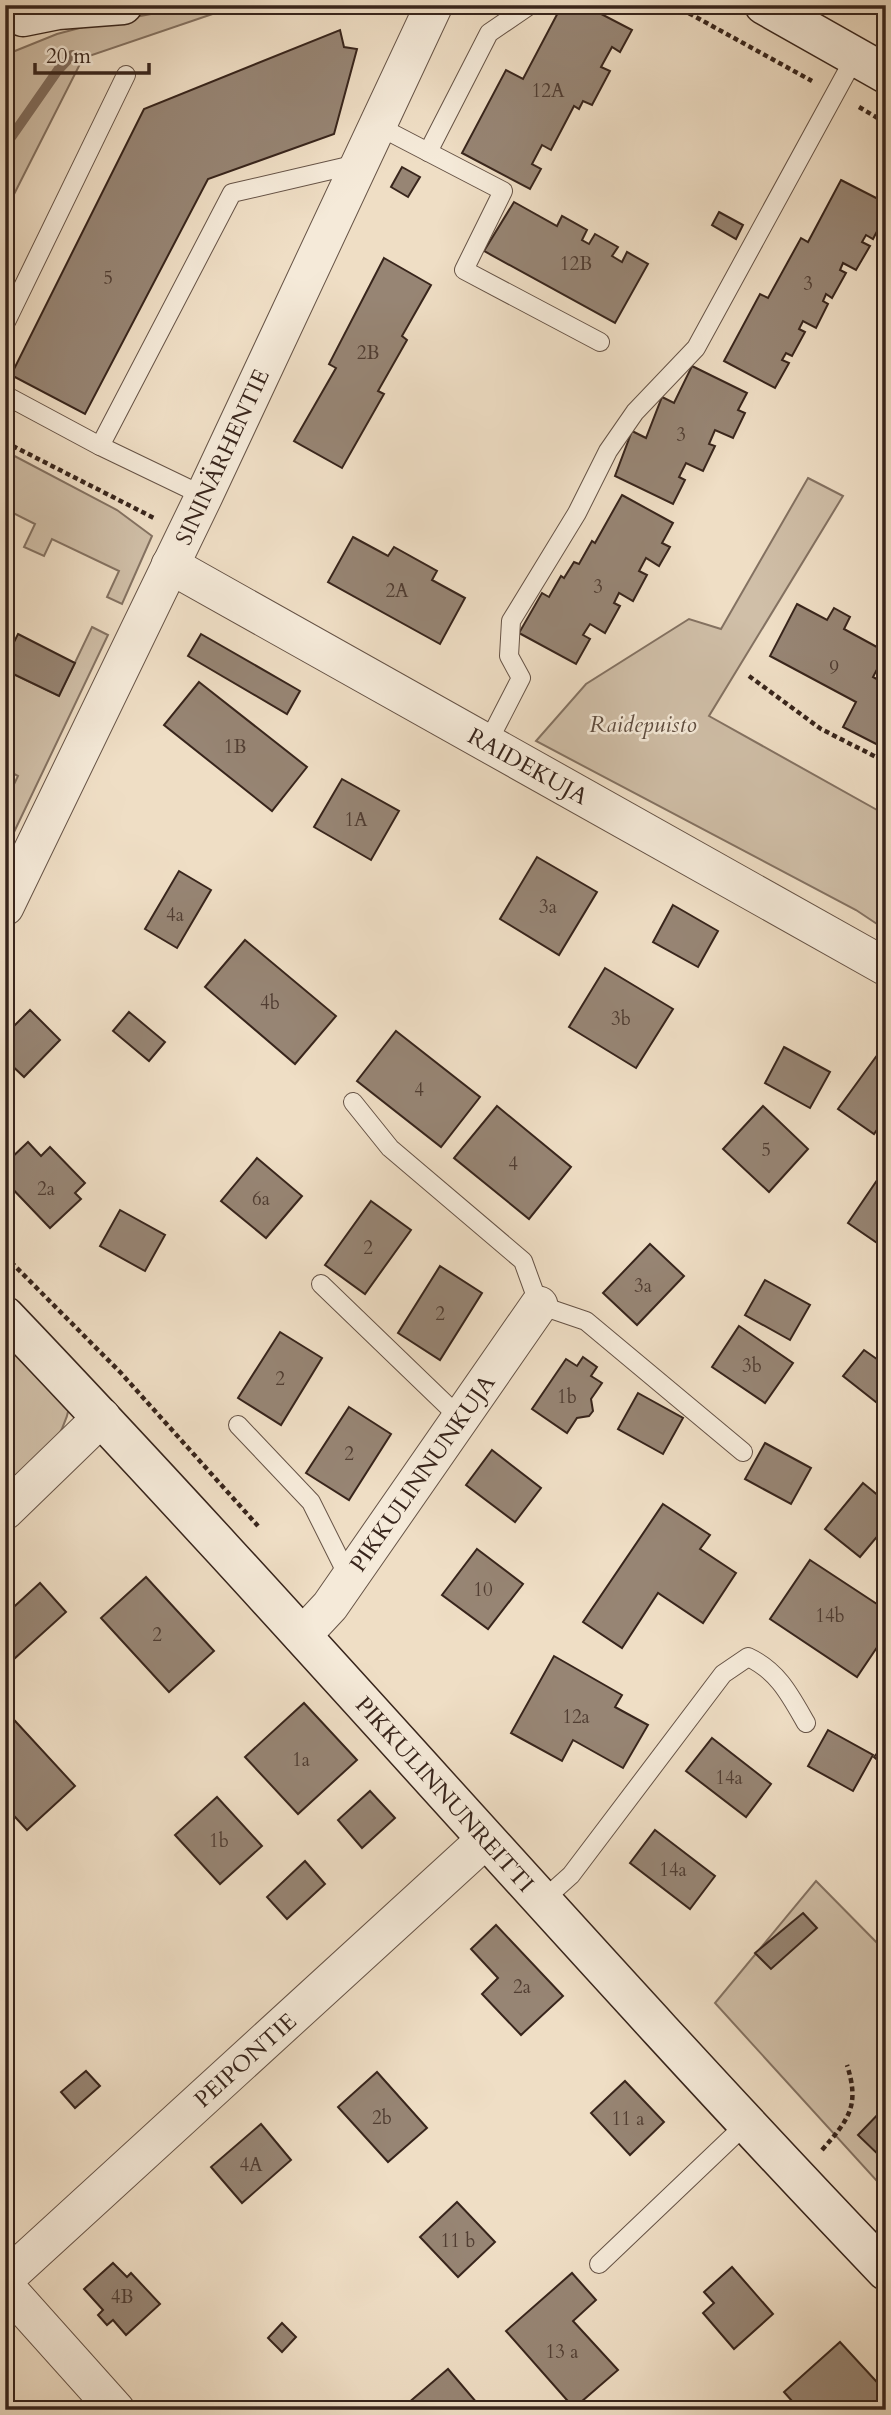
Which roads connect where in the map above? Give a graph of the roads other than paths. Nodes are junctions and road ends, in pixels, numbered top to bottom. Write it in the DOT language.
graph roads {
  1 [pos="123,5"];
  2 [pos="435,5"];
  3 [pos="530,5"];
  4 [pos="764,5"];
  5 [pos="20,17"];
  6 [pos="870,66"];
  7 [pos="126,75"];
  8 [pos="378,126"];
  9 [pos="428,152"];
  10 [pos="360,163"];
  11 [pos="5,324"];
  12 [pos="600,342"];
  13 [pos="5,395"];
  14 [pos="100,446"];
  15 [pos="204,496"];
  16 [pos="170,565"];
  17 [pos="487,744"];
  18 [pos="5,906"];
  19 [pos="886,967"];
  20 [pos="353,1102"];
  21 [pos="321,1284"];
  22 [pos="539,1305"];
  23 [pos="5,1316"];
  24 [pos="102,1417"];
  25 [pos="460,1418"];
  26 [pos="238,1425"];
  27 [pos="743,1452"];
  28 [pos="5,1511"];
  29 [pos="349,1578"];
  30 [pos="302,1636"];
  31 [pos="806,1723"];
  32 [pos="485,1840"];
  33 [pos="542,1901"];
  34 [pos="746,2124"];
  35 [pos="599,2264"];
  36 [pos="9,2271"];
  37 [pos="886,2271"];
  38 [pos="116,2410"];
  1 -- 5 [label="street"];
  2 -- 8 [label="street, SININÄRHENTIE"];
  3 -- 9 [label="lane"];
  4 -- 6 [label="street"];
  6 -- 17 [label="lane"];
  7 -- 11 [label="lane"];
  8 -- 9 [label="lane"];
  8 -- 10 [label="street, SININÄRHENTIE"];
  9 -- 12 [label="lane"];
  10 -- 14 [label="lane"];
  10 -- 15 [label="street, SININÄRHENTIE"];
  13 -- 14 [label="lane"];
  14 -- 15 [label="lane"];
  15 -- 16 [label="street, SININÄRHENTIE"];
  16 -- 17 [label="street, RAIDEKUJA"];
  16 -- 18 [label="street, SININÄRHENTIE"];
  17 -- 19 [label="street, RAIDEKUJA"];
  20 -- 22 [label="lane"];
  21 -- 25 [label="lane"];
  22 -- 25 [label="street, PIKKULINNUNKUJA"];
  22 -- 27 [label="lane"];
  23 -- 24 [label="street, PIKKULINNUNREITTI"];
  24 -- 28 [label="street"];
  24 -- 30 [label="street, PIKKULINNUNREITTI"];
  25 -- 29 [label="street, PIKKULINNUNKUJA"];
  26 -- 29 [label="lane"];
  29 -- 30 [label="street, PIKKULINNUNKUJA"];
  30 -- 32 [label="street, PIKKULINNUNREITTI"];
  31 -- 33 [label="lane"];
  32 -- 33 [label="street, PIKKULINNUNREITTI"];
  32 -- 36 [label="street, PEIPONTIE"];
  33 -- 34 [label="street, PIKKULINNUNREITTI"];
  34 -- 35 [label="lane"];
  34 -- 37 [label="street, PIKKULINNUNREITTI"];
  36 -- 38 [label="street"];
}
